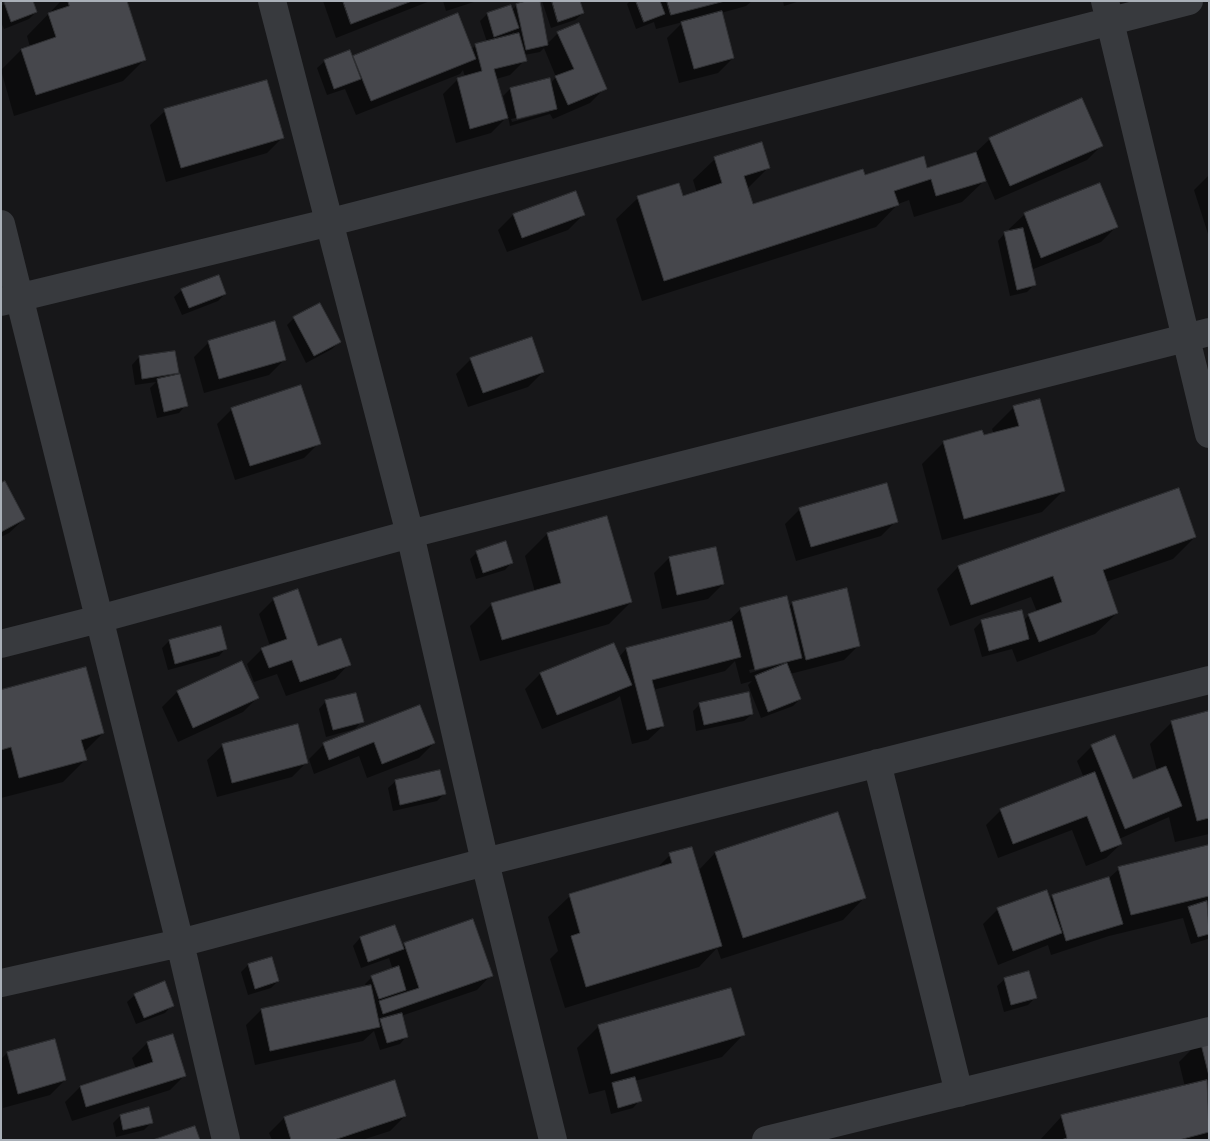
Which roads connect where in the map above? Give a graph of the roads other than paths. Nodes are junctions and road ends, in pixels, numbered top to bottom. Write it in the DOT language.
graph roads {
  1 [pos="272,1"];
  2 [pos="1189,1"];
  3 [pos="1107,11"];
  4 [pos="331,222"];
  5 [pos="1,224"];
  6 [pos="10,300"];
  7 [pos="1196,335"];
  8 [pos="1209,434"];
  9 [pos="410,534"];
  10 [pos="99,620"];
  11 [pos="1,644"];
  12 [pos="1209,680"];
  13 [pos="877,763"];
  14 [pos="485,862"];
  15 [pos="180,943"];
  16 [pos="1,983"];
  17 [pos="1209,1031"];
  18 [pos="959,1093"];
  19 [pos="226,1140"];
  20 [pos="553,1140"];
  21 [pos="766,1140"];
  1 -- 4 [label="street"];
  2 -- 3 [label="street"];
  3 -- 4 [label="street"];
  3 -- 7 [label="street"];
  4 -- 6 [label="street"];
  4 -- 9 [label="street"];
  5 -- 6 [label="street"];
  6 -- 10 [label="street"];
  7 -- 8 [label="street"];
  7 -- 9 [label="street"];
  9 -- 10 [label="street"];
  9 -- 14 [label="street"];
  10 -- 11 [label="street"];
  10 -- 15 [label="street"];
  12 -- 13 [label="street"];
  13 -- 14 [label="street"];
  13 -- 18 [label="street"];
  14 -- 15 [label="street"];
  14 -- 20 [label="street"];
  15 -- 16 [label="street"];
  15 -- 19 [label="street"];
  17 -- 18 [label="street"];
  18 -- 21 [label="street"];
}
